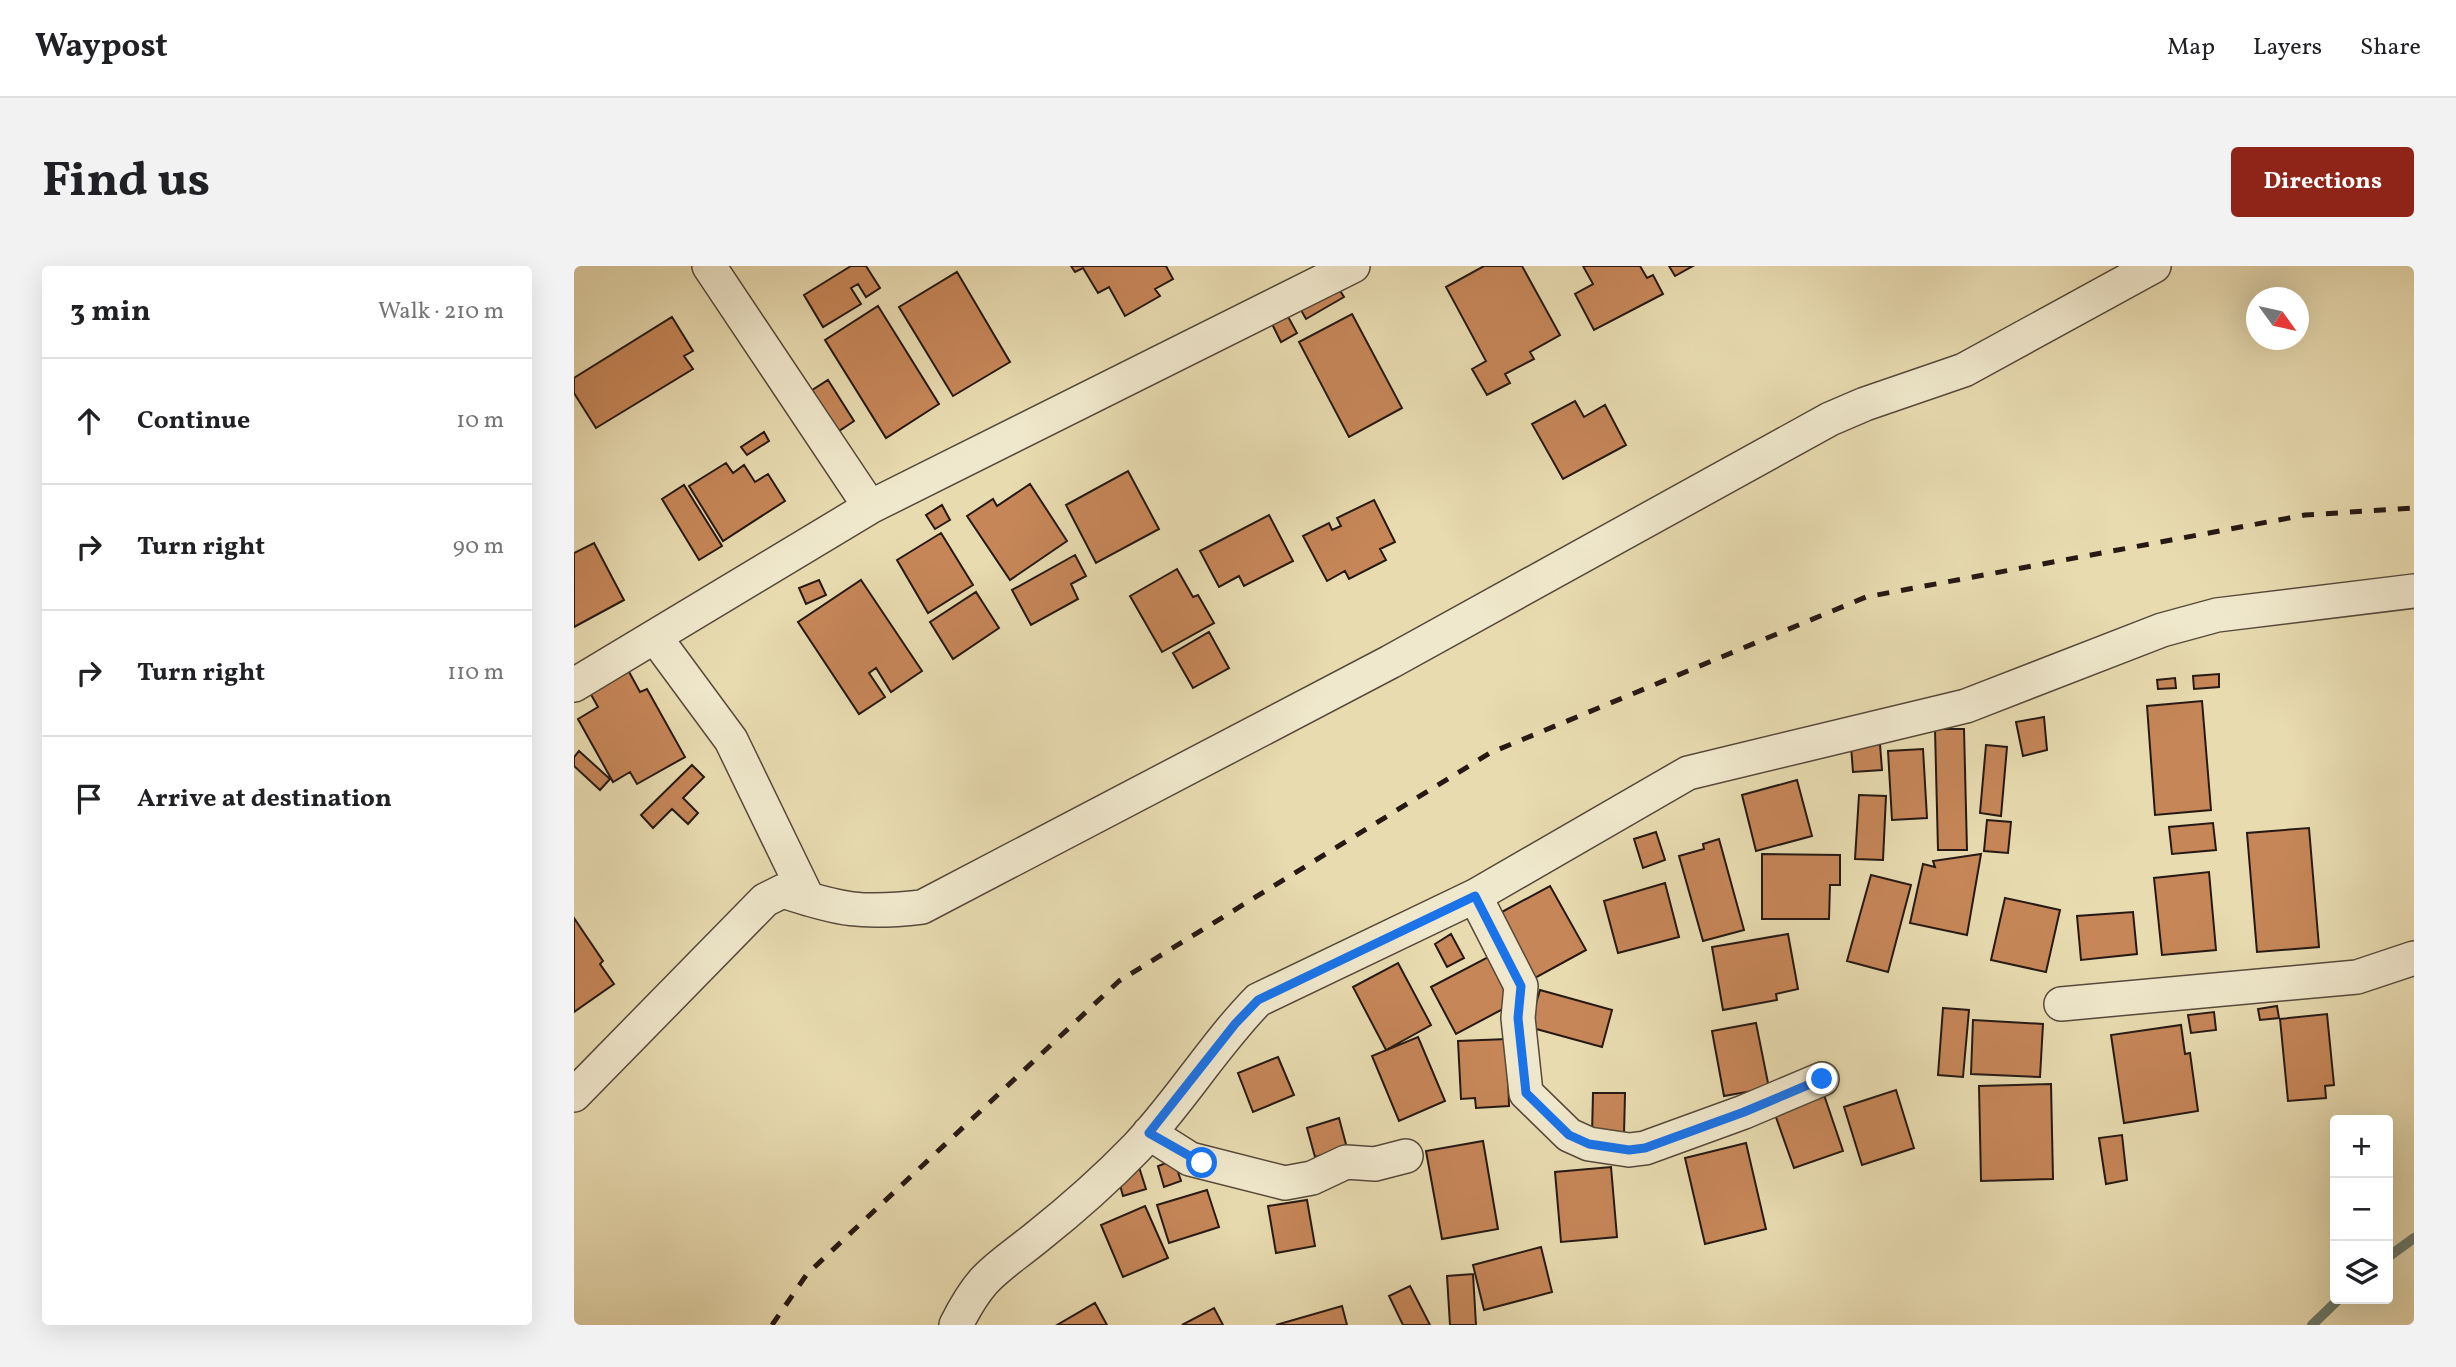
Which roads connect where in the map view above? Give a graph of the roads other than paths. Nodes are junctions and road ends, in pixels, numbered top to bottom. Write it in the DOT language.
graph roads {
  1 [pos="709,266"];
  2 [pos="1353,266"];
  3 [pos="2154,266"];
  4 [pos="870,507"];
  5 [pos="2414,591"];
  6 [pos="655,637"];
  7 [pos="574,685"];
  8 [pos="1475,896"];
  9 [pos="808,899"];
  10 [pos="2414,958"];
  11 [pos="2061,1004"];
  12 [pos="1822,1079"];
  13 [pos="574,1095"];
  14 [pos="1149,1133"];
  15 [pos="1406,1156"];
  16 [pos="956,1325"];
  1 -- 4 [label="street"];
  2 -- 4 [label="street"];
  3 -- 9 [label="street"];
  4 -- 6 [label="street"];
  5 -- 8 [label="street"];
  6 -- 7 [label="street"];
  6 -- 9 [label="street"];
  8 -- 12 [label="street"];
  8 -- 14 [label="street"];
  9 -- 13 [label="street"];
  10 -- 11 [label="street"];
  14 -- 15 [label="street"];
  14 -- 16 [label="street"];
}
